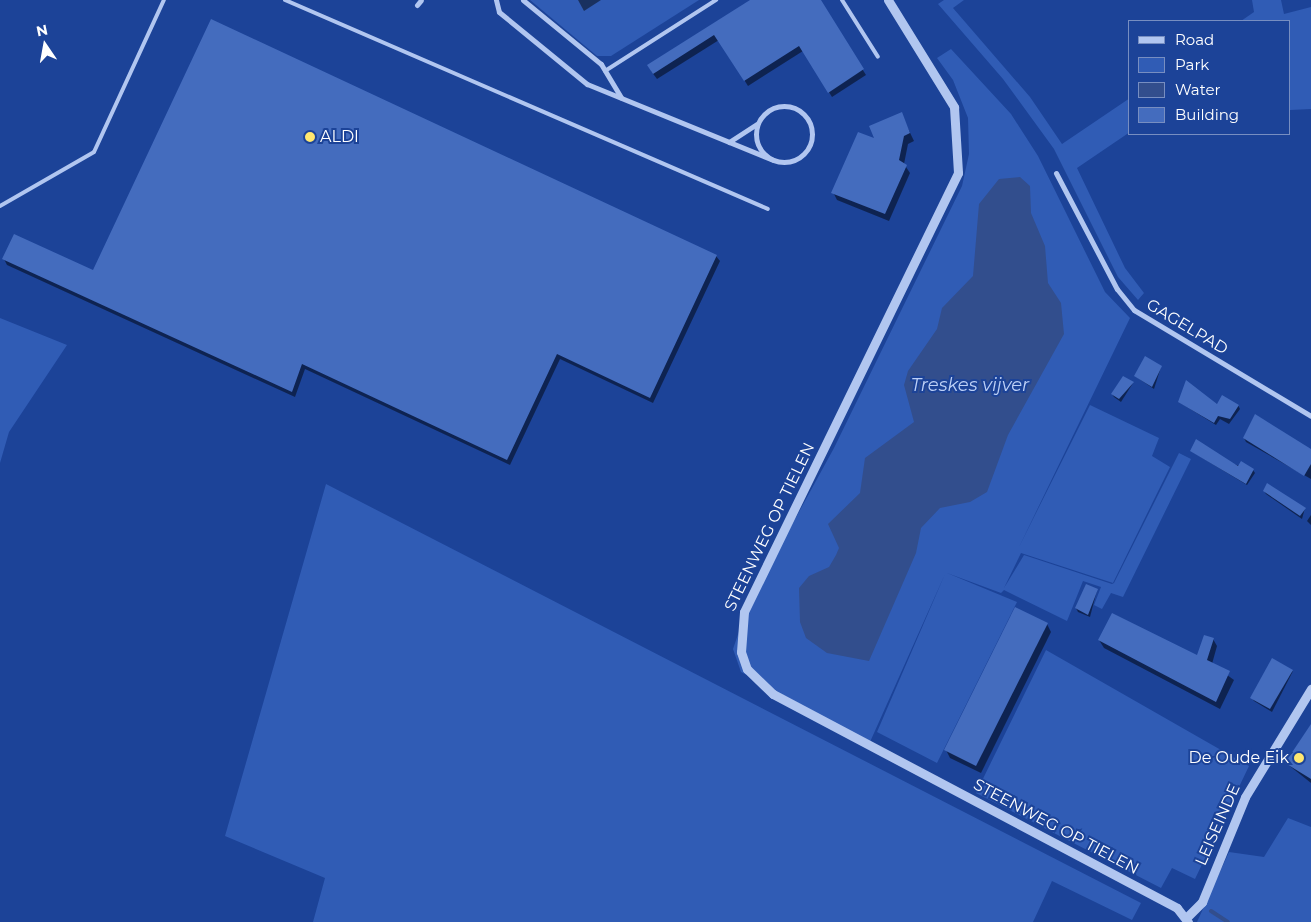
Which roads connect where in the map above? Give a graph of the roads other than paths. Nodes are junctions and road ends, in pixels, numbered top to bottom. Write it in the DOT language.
graph roads {
  1 [pos="164,0"];
  2 [pos="284,0"];
  3 [pos="421,0"];
  4 [pos="496,0"];
  5 [pos="522,0"];
  6 [pos="716,0"];
  7 [pos="842,0"];
  8 [pos="888,0"];
  9 [pos="417,5"];
  10 [pos="878,57"];
  11 [pos="605,71"];
  12 [pos="622,98"];
  13 [pos="757,124"];
  14 [pos="729,142"];
  15 [pos="773,160"];
  16 [pos="1056,173"];
  17 [pos="0,207"];
  18 [pos="768,209"];
  19 [pos="1311,416"];
  20 [pos="1311,689"];
  21 [pos="1187,920"];
  1 -- 17 [label="lane"];
  2 -- 18 [label="lane"];
  3 -- 9 [label="street"];
  4 -- 12 [label="street"];
  5 -- 11 [label="street"];
  6 -- 11 [label="lane"];
  7 -- 10 [label="lane"];
  8 -- 21 [label="street, STEENWEG OP TIELEN"];
  11 -- 12 [label="street"];
  12 -- 14 [label="street"];
  13 -- 14 [label="street"];
  13 -- 15 [label="street"];
  13 -- 15 [label="street"];
  14 -- 15 [label="street"];
  16 -- 19 [label="street, GAGELPAD"];
  20 -- 21 [label="street, LEISEINDE"];
}
